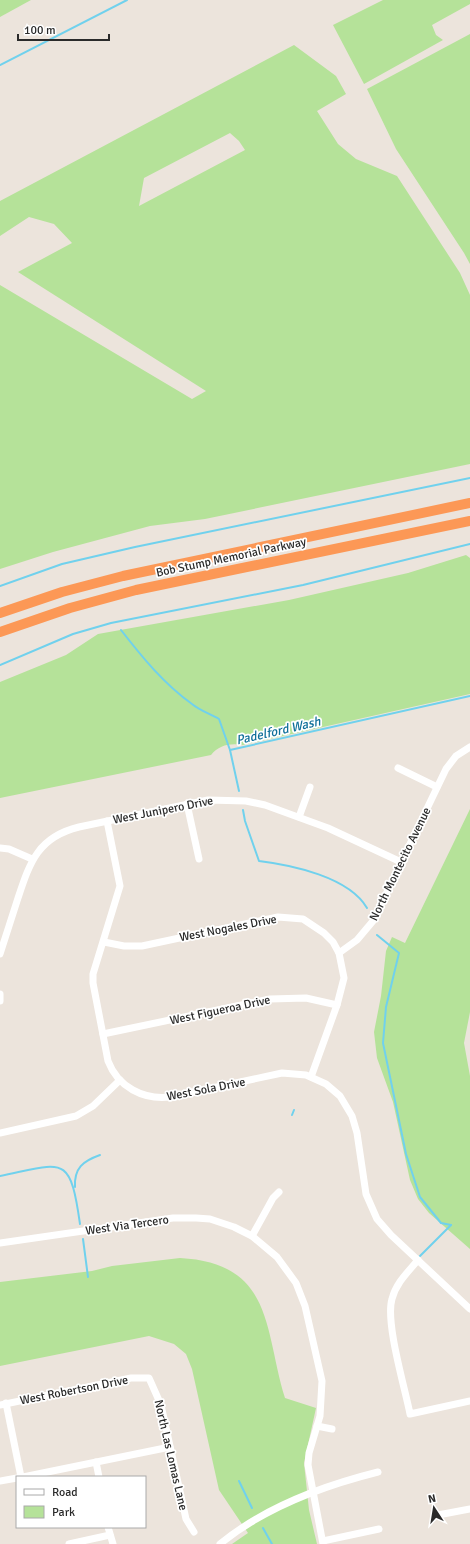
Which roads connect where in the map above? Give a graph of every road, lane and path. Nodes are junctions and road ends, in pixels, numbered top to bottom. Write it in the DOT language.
graph roads {
  1 [pos="470,503"];
  2 [pos="470,520"];
  3 [pos="0,613"];
  4 [pos="0,632"];
  5 [pos="470,747"];
  6 [pos="398,768"];
  7 [pos="310,787"];
  8 [pos="437,787"];
  9 [pos="187,804"];
  10 [pos="299,817"];
  11 [pos="108,821"];
  12 [pos="0,848"];
  13 [pos="199,859"];
  14 [pos="32,860"];
  15 [pos="401,862"];
  16 [pos="0,928"];
  17 [pos="8,930"];
  18 [pos="104,942"];
  19 [pos="339,953"];
  20 [pos="0,954"];
  21 [pos="337,1005"];
  22 [pos="103,1034"];
  23 [pos="311,1077"];
  24 [pos="120,1080"];
  25 [pos="0,1133"];
  26 [pos="279,1192"];
  27 [pos="252,1236"];
  28 [pos="0,1243"];
  29 [pos="418,1260"];
  30 [pos="470,1309"];
  31 [pos="149,1378"];
  32 [pos="470,1401"];
  33 [pos="3,1404"];
  34 [pos="317,1426"];
  35 [pos="332,1429"];
  36 [pos="170,1447"];
  37 [pos="96,1462"];
  38 [pos="378,1472"];
  39 [pos="22,1476"];
  40 [pos="27,1476"];
  41 [pos="99,1476"];
  42 [pos="16,1478"];
  43 [pos="0,1482"];
  44 [pos="313,1492"];
  45 [pos="470,1509"];
  46 [pos="438,1515"];
  47 [pos="108,1528"];
  48 [pos="379,1529"];
  49 [pos="194,1532"];
  50 [pos="110,1535"];
  51 [pos="323,1543"];
  52 [pos="69,1544"];
  53 [pos="113,1544"];
  54 [pos="220,1544"];
  1 -- 3 [label="highway, Bob Stump Memorial Parkway"];
  2 -- 4 [label="highway, Bob Stump Memorial Parkway"];
  5 -- 8 [label="street"];
  6 -- 8 [label="street"];
  7 -- 10 [label="street"];
  8 -- 15 [label="street, North Montecito Avenue"];
  9 -- 10 [label="street, West Junipero Drive"];
  9 -- 11 [label="street, West Junipero Drive"];
  9 -- 13 [label="street"];
  10 -- 15 [label="street, West Junipero Drive"];
  11 -- 14 [label="street, West Junipero Drive"];
  11 -- 18 [label="street, West Sola Drive"];
  12 -- 14 [label="street"];
  14 -- 17 [label="street"];
  15 -- 19 [label="street, North Montecito Avenue"];
  16 -- 17 [label="street"];
  17 -- 20 [label="street"];
  18 -- 19 [label="street, West Nogales Drive"];
  18 -- 22 [label="street, West Sola Drive"];
  19 -- 21 [label="street"];
  21 -- 22 [label="street, West Figueroa Drive"];
  21 -- 23 [label="street"];
  22 -- 24 [label="street, West Sola Drive"];
  23 -- 24 [label="street, West Sola Drive"];
  23 -- 29 [label="street"];
  24 -- 25 [label="street"];
  26 -- 27 [label="street"];
  27 -- 28 [label="street, West Via Tercero"];
  27 -- 34 [label="street, West Via Tercero"];
  29 -- 30 [label="street"];
  29 -- 32 [label="street"];
  31 -- 33 [label="street, West Robertson Drive"];
  31 -- 36 [label="street, North Las Lomas Lane"];
  33 -- 39 [label="street"];
  34 -- 35 [label="street"];
  34 -- 44 [label="street, West Via Tercero"];
  36 -- 37 [label="street"];
  36 -- 49 [label="street, North Las Lomas Lane"];
  37 -- 40 [label="street"];
  37 -- 41 [label="street"];
  38 -- 44 [label="street"];
  42 -- 43 [label="street"];
  44 -- 51 [label="street, West Via Tercero"];
  44 -- 54 [label="street"];
  45 -- 46 [label="street"];
  47 -- 50 [label="street"];
  48 -- 51 [label="street"];
  50 -- 52 [label="street"];
  50 -- 53 [label="street"];
}
